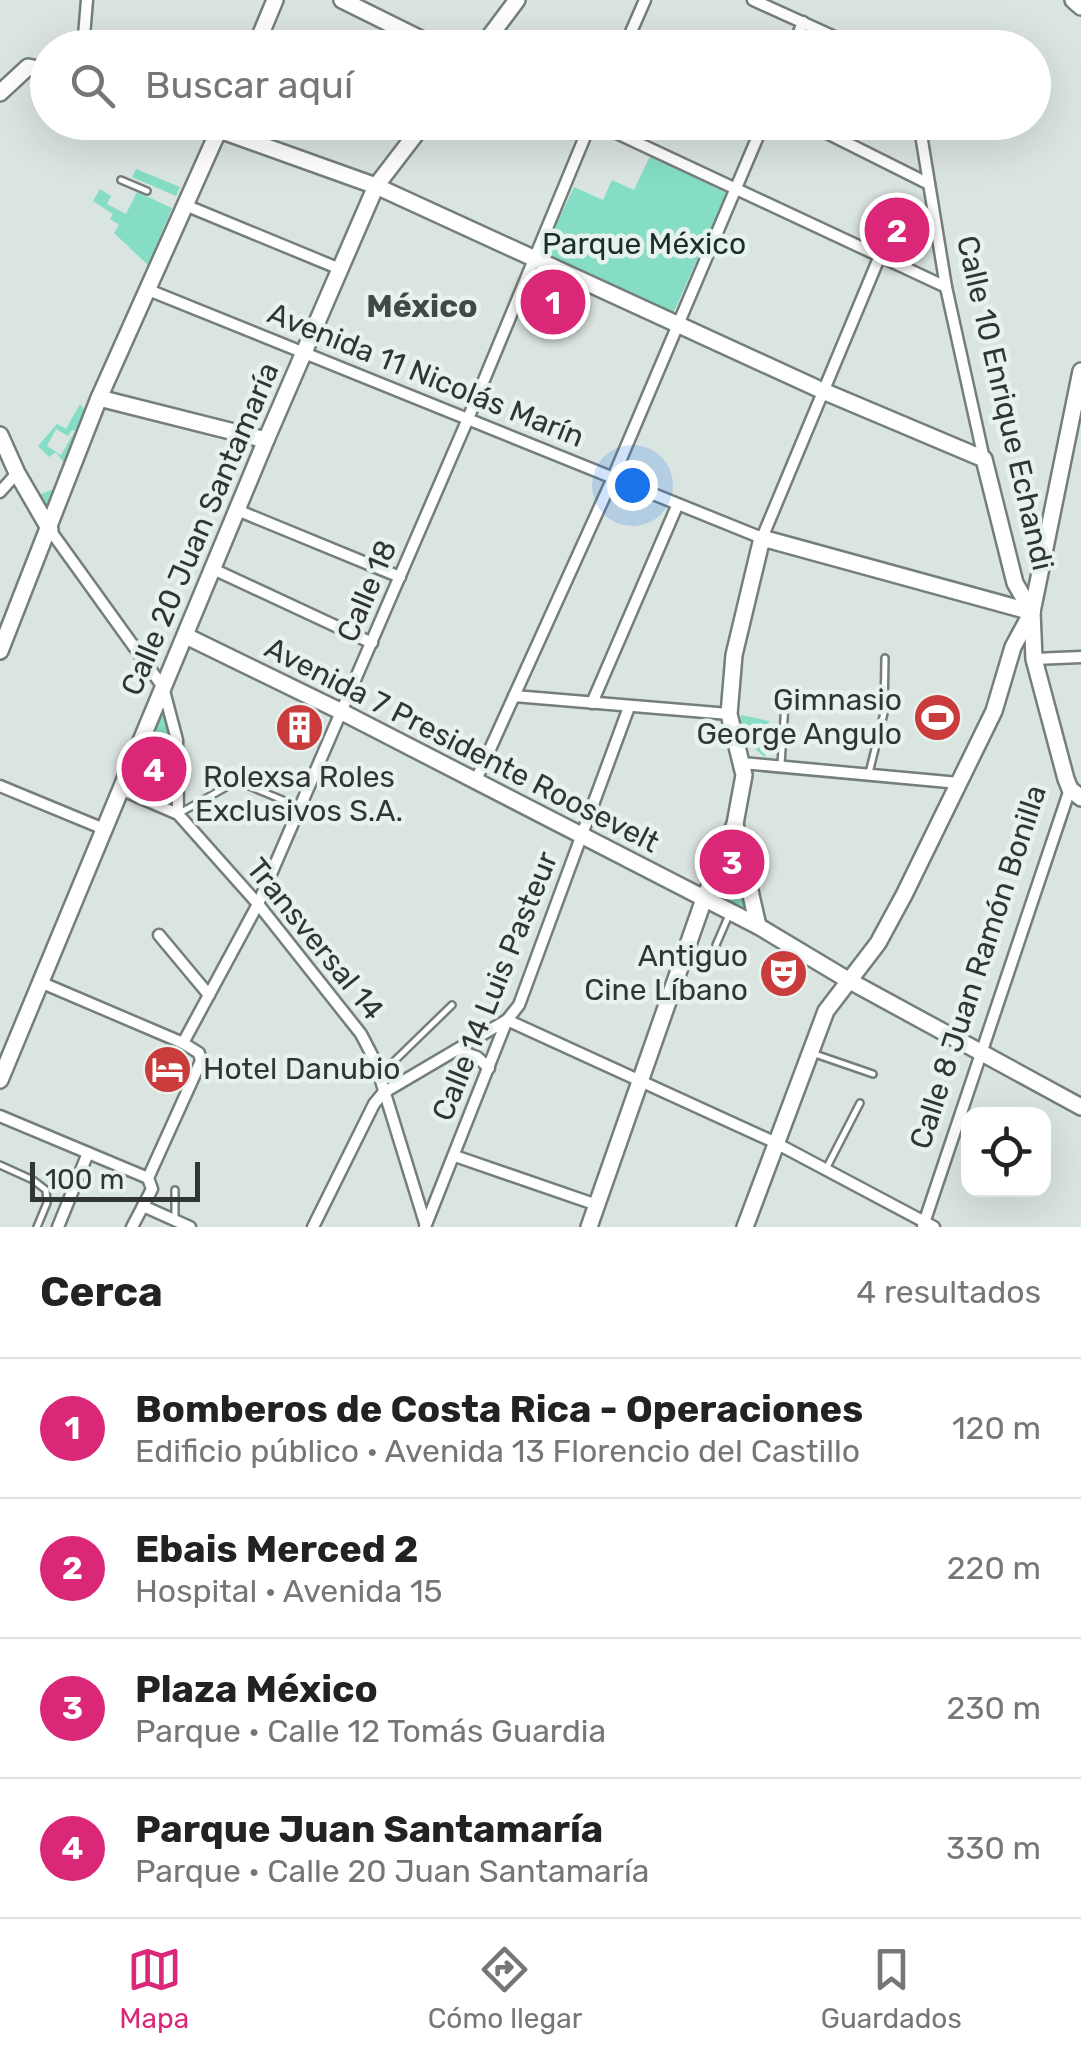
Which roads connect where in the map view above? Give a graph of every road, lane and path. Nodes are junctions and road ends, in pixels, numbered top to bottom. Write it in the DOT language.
graph roads {
  1 [pos="86,0"];
  2 [pos="276,0"];
  3 [pos="342,0"];
  4 [pos="517,0"];
  5 [pos="644,0"];
  6 [pos="753,0"];
  7 [pos="1073,0"];
  8 [pos="1081,6"];
  9 [pos="803,22"];
  10 [pos="84,30"];
  11 [pos="263,30"];
  12 [pos="403,30"];
  13 [pos="494,30"];
  14 [pos="632,30"];
  15 [pos="800,30"];
  16 [pos="820,30"];
  17 [pos="30,66"];
  18 [pos="0,93"];
  19 [pos="215,140"];
  20 [pos="257,140"];
  21 [pos="410,140"];
  22 [pos="584,140"];
  23 [pos="631,140"];
  24 [pos="757,140"];
  25 [pos="841,140"];
  26 [pos="922,140"];
  27 [pos="121,180"];
  28 [pos="930,184"];
  29 [pos="376,186"];
  30 [pos="738,190"];
  31 [pos="148,191"];
  32 [pos="185,205"];
  33 [pos="879,258"];
  34 [pos="533,259"];
  35 [pos="340,269"];
  36 [pos="946,287"];
  37 [pos="146,289"];
  38 [pos="678,324"];
  39 [pos="304,355"];
  40 [pos="1081,371"];
  41 [pos="823,390"];
  42 [pos="99,398"];
  43 [pos="467,421"];
  44 [pos="0,436"];
  45 [pos="266,440"];
  46 [pos="984,459"];
  47 [pos="17,474"];
  48 [pos="612,480"];
  49 [pos="0,492"];
  50 [pos="678,506"];
  51 [pos="237,510"];
  52 [pos="50,530"];
  53 [pos="762,538"];
  54 [pos="213,569"];
  55 [pos="400,578"];
  56 [pos="1032,612"];
  57 [pos="186,636"];
  58 [pos="372,643"];
  59 [pos="0,651"];
  60 [pos="1081,656"];
  61 [pos="885,658"];
  62 [pos="1034,659"];
  63 [pos="162,686"];
  64 [pos="514,696"];
  65 [pos="592,703"];
  66 [pos="786,704"];
  67 [pos="630,707"];
  68 [pos="342,712"];
  69 [pos="729,714"];
  70 [pos="742,763"];
  71 [pos="781,767"];
  72 [pos="868,775"];
  73 [pos="476,780"];
  74 [pos="959,783"];
  75 [pos="0,786"];
  76 [pos="120,789"];
  77 [pos="1075,793"];
  78 [pos="300,807"];
  79 [pos="178,814"];
  80 [pos="735,824"];
  81 [pos="104,829"];
  82 [pos="582,835"];
  83 [pos="704,899"];
  84 [pos="258,904"];
  85 [pos="731,912"];
  86 [pos="758,926"];
  87 [pos="158,935"];
  88 [pos="716,945"];
  89 [pos="848,980"];
  90 [pos="40,982"];
  91 [pos="210,995"];
  92 [pos="452,1004"];
  93 [pos="507,1020"];
  94 [pos="183,1043"];
  95 [pos="456,1050"];
  96 [pos="982,1050"];
  97 [pos="810,1052"];
  98 [pos="488,1068"];
  99 [pos="873,1074"];
  100 [pos="379,1076"];
  101 [pos="0,1080"];
  102 [pos="639,1081"];
  103 [pos="383,1093"];
  104 [pos="860,1102"];
  105 [pos="962,1107"];
  106 [pos="1081,1107"];
  107 [pos="961,1111"];
  108 [pos="0,1116"];
  109 [pos="774,1142"];
  110 [pos="88,1153"];
  111 [pos="455,1156"];
  112 [pos="0,1165"];
  113 [pos="826,1169"];
  114 [pos="148,1178"];
  115 [pos="176,1190"];
  116 [pos="597,1205"];
  117 [pos="143,1206"];
  118 [pos="175,1220"];
  119 [pos="927,1225"];
  120 [pos="426,1226"];
  121 [pos="37,1227"];
  122 [pos="58,1227"];
  123 [pos="132,1227"];
  124 [pos="190,1227"];
  125 [pos="313,1227"];
  126 [pos="589,1227"];
  127 [pos="745,1227"];
  1 -- 10 [label="street"];
  2 -- 11 [label="street"];
  3 -- 12 [label="street"];
  4 -- 13 [label="street"];
  5 -- 14 [label="street"];
  6 -- 9 [label="street"];
  7 -- 8 [label="street"];
  9 -- 15 [label="street"];
  9 -- 16 [label="street"];
  17 -- 18 [label="street"];
  19 -- 32 [label="street"];
  20 -- 29 [label="street"];
  21 -- 29 [label="street, Calle 20 Juan Santamaría"];
  22 -- 34 [label="street, Calle 18"];
  23 -- 30 [label="street"];
  24 -- 30 [label="street"];
  25 -- 28 [label="street"];
  26 -- 28 [label="street, Calle 10 Enrique Echandi"];
  27 -- 31 [label="lane"];
  28 -- 36 [label="street, Calle 10 Enrique Echandi"];
  29 -- 34 [label="street"];
  29 -- 35 [label="street, Calle 20 Juan Santamaría"];
  30 -- 33 [label="street"];
  30 -- 38 [label="street"];
  32 -- 35 [label="street"];
  32 -- 37 [label="street"];
  33 -- 36 [label="street"];
  33 -- 41 [label="street"];
  34 -- 38 [label="street"];
  34 -- 43 [label="street, Calle 18"];
  35 -- 39 [label="street, Calle 20 Juan Santamaría"];
  36 -- 46 [label="street, Calle 10 Enrique Echandi"];
  37 -- 39 [label="street, Avenida 11 Nicolás Marín"];
  37 -- 42 [label="street"];
  38 -- 41 [label="street"];
  38 -- 48 [label="street"];
  39 -- 43 [label="street, Avenida 11 Nicolás Marín"];
  39 -- 45 [label="street, Calle 20 Juan Santamaría"];
  40 -- 56 [label="street, Calle 8 Juan Ramón Bonilla"];
  41 -- 46 [label="street"];
  41 -- 53 [label="street"];
  42 -- 45 [label="street"];
  42 -- 52 [label="street"];
  43 -- 48 [label="street, Avenida 11 Nicolás Marín"];
  43 -- 55 [label="street, Calle 18"];
  44 -- 47 [label="street"];
  45 -- 51 [label="street, Calle 20 Juan Santamaría"];
  46 -- 56 [label="street, Calle 10 Enrique Echandi"];
  47 -- 49 [label="street"];
  47 -- 52 [label="street"];
  48 -- 50 [label="street, Avenida 11 Nicolás Marín"];
  48 -- 64 [label="street"];
  50 -- 53 [label="street, Avenida 11 Nicolás Marín"];
  50 -- 65 [label="street"];
  51 -- 54 [label="street, Calle 20 Juan Santamaría"];
  51 -- 55 [label="street"];
  52 -- 59 [label="street"];
  52 -- 63 [label="street"];
  53 -- 56 [label="street, Avenida 11 Nicolás Marín"];
  53 -- 69 [label="street"];
  54 -- 57 [label="street, Calle 20 Juan Santamaría"];
  54 -- 58 [label="street"];
  55 -- 58 [label="street, Calle 18"];
  56 -- 62 [label="street, Calle 8 Juan Ramón Bonilla"];
  56 -- 74 [label="street, Calle 10 Enrique Echandi"];
  57 -- 63 [label="street, Calle 20 Juan Santamaría"];
  57 -- 68 [label="street, Avenida 7 Presidente Roosevelt"];
  58 -- 68 [label="street, Calle 18"];
  60 -- 62 [label="street"];
  61 -- 72 [label="lane"];
  62 -- 77 [label="street, Calle 8 Juan Ramón Bonilla"];
  63 -- 76 [label="street, Calle 20 Juan Santamaría"];
  63 -- 79 [label="street"];
  64 -- 65 [label="street"];
  64 -- 73 [label="street"];
  65 -- 67 [label="street"];
  66 -- 71 [label="lane"];
  67 -- 69 [label="street"];
  67 -- 82 [label="street, Calle 14 Luis Pasteur"];
  68 -- 73 [label="street, Avenida 7 Presidente Roosevelt"];
  68 -- 78 [label="street, Calle 18"];
  69 -- 70 [label="street"];
  70 -- 71 [label="street"];
  70 -- 80 [label="street"];
  71 -- 72 [label="street"];
  72 -- 74 [label="street"];
  73 -- 82 [label="street, Avenida 7 Presidente Roosevelt"];
  74 -- 89 [label="street, Calle 10 Enrique Echandi"];
  75 -- 81 [label="street"];
  76 -- 79 [label="street"];
  76 -- 81 [label="street, Calle 20 Juan Santamaría"];
  77 -- 96 [label="street, Calle 8 Juan Ramón Bonilla"];
  78 -- 79 [label="lane"];
  78 -- 84 [label="street, Calle 18"];
  79 -- 84 [label="street, Transversal 14"];
  80 -- 83 [label="street"];
  80 -- 86 [label="street"];
  81 -- 90 [label="street, Calle 20 Juan Santamaría"];
  82 -- 83 [label="street, Avenida 7 Presidente Roosevelt"];
  82 -- 93 [label="street, Calle 14 Luis Pasteur"];
  83 -- 85 [label="street, Avenida 7 Presidente Roosevelt"];
  83 -- 102 [label="street"];
  84 -- 91 [label="street, Calle 18"];
  84 -- 100 [label="street, Transversal 14"];
  85 -- 86 [label="street, Avenida 7 Presidente Roosevelt"];
  85 -- 88 [label="lane"];
  86 -- 89 [label="street, Avenida 7 Presidente Roosevelt"];
  87 -- 91 [label="street"];
  89 -- 96 [label="street, Avenida 7 Presidente Roosevelt"];
  89 -- 97 [label="street, Calle 10 Enrique Echandi"];
  90 -- 94 [label="street"];
  90 -- 101 [label="street, Calle 20 Juan Santamaría"];
  91 -- 94 [label="street, Calle 18"];
  92 -- 100 [label="lane"];
  93 -- 95 [label="street"];
  93 -- 98 [label="street, Calle 14 Luis Pasteur"];
  93 -- 102 [label="street"];
  94 -- 114 [label="street"];
  95 -- 98 [label="street"];
  95 -- 103 [label="street"];
  96 -- 105 [label="street, Calle 8 Juan Ramón Bonilla"];
  96 -- 106 [label="street, Avenida 7 Presidente Roosevelt"];
  97 -- 99 [label="lane"];
  97 -- 109 [label="street, Calle 10 Enrique Echandi"];
  98 -- 111 [label="street, Calle 14 Luis Pasteur"];
  100 -- 103 [label="street, Transversal 14"];
  102 -- 109 [label="street"];
  102 -- 116 [label="street"];
  103 -- 120 [label="street, Transversal 14"];
  103 -- 125 [label="street"];
  104 -- 113 [label="lane"];
  107 -- 119 [label="street, Calle 8 Juan Ramón Bonilla"];
  108 -- 110 [label="street"];
  109 -- 113 [label="street"];
  109 -- 127 [label="street, Calle 10 Enrique Echandi"];
  110 -- 114 [label="street"];
  110 -- 122 [label="street"];
  111 -- 116 [label="street"];
  111 -- 120 [label="street, Calle 14 Luis Pasteur"];
  112 -- 121 [label="lane"];
  113 -- 119 [label="street"];
  114 -- 117 [label="street"];
  115 -- 118 [label="lane"];
  116 -- 126 [label="street"];
  117 -- 118 [label="street"];
  117 -- 123 [label="street"];
  118 -- 124 [label="street"];
}
